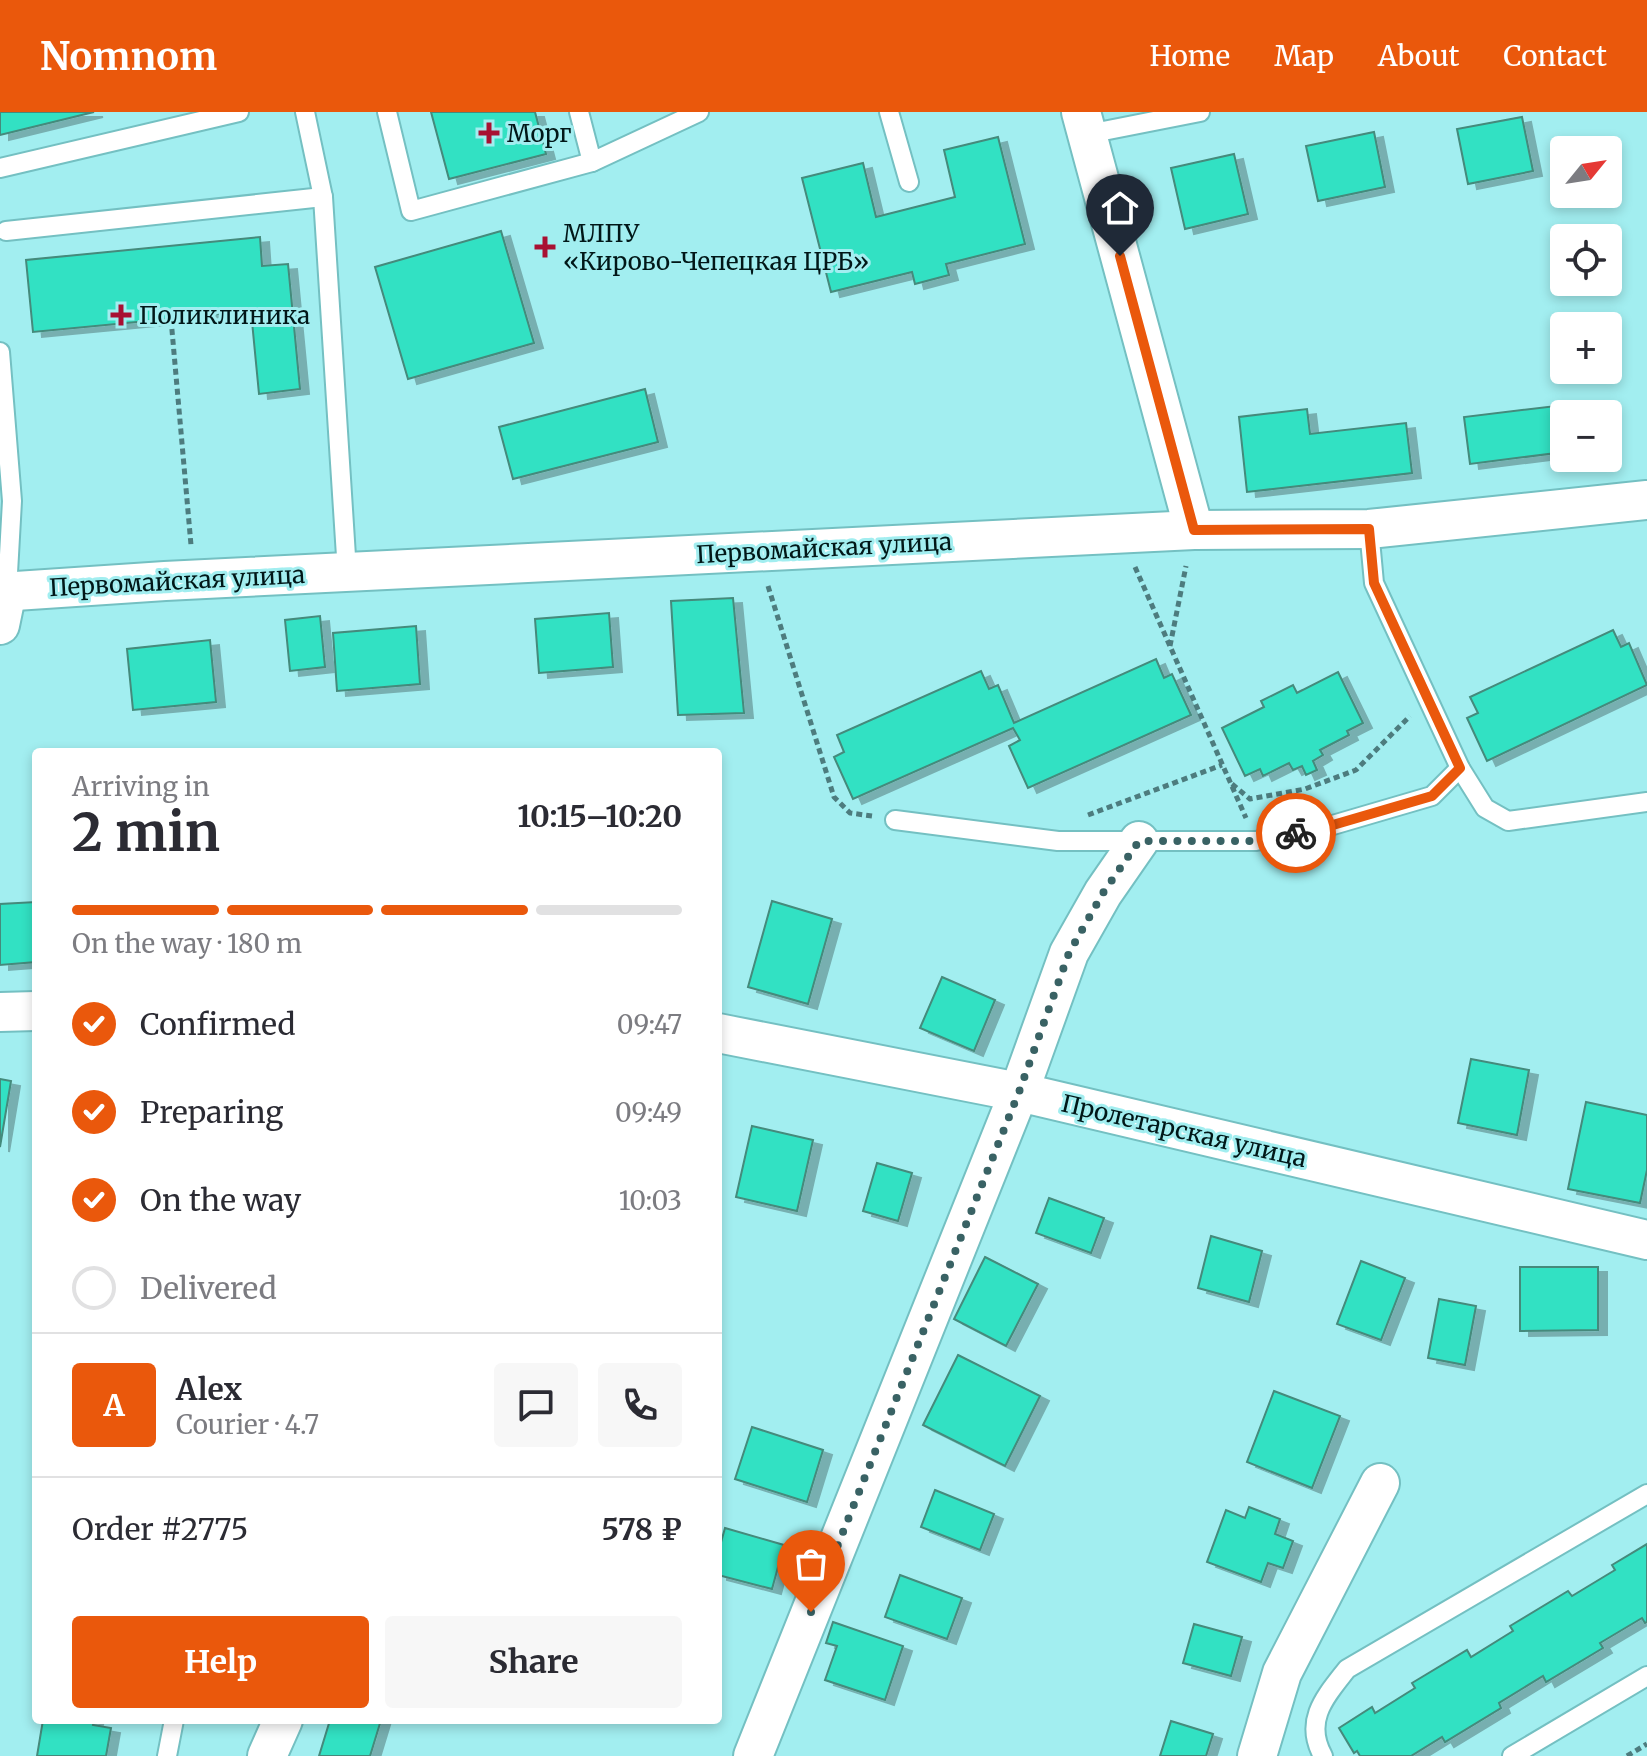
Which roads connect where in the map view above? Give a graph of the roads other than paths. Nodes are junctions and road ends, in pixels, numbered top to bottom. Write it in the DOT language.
graph roads {
  1 [pos="239,112"];
  2 [pos="305,112"];
  3 [pos="387,112"];
  4 [pos="579,112"];
  5 [pos="699,112"];
  6 [pos="889,112"];
  7 [pos="1200,112"];
  8 [pos="1084,123"];
  9 [pos="592,162"];
  10 [pos="0,168"];
  11 [pos="909,182"];
  12 [pos="323,197"];
  13 [pos="2,232"];
  14 [pos="0,352"];
  15 [pos="1647,500"];
  16 [pos="1369,529"];
  17 [pos="1194,530"];
  18 [pos="347,572"];
  19 [pos="2,603"];
  20 [pos="1460,768"];
  21 [pos="1647,802"];
  22 [pos="895,820"];
  23 [pos="1139,841"];
  24 [pos="32,1011"];
  25 [pos="0,1012"];
  26 [pos="722,1034"];
  27 [pos="1019,1092"];
  28 [pos="1647,1240"];
  29 [pos="1380,1483"];
  30 [pos="1647,1494"];
  31 [pos="1647,1676"];
  32 [pos="173,1724"];
  33 [pos="281,1724"];
  34 [pos="167,1756"];
  35 [pos="267,1756"];
  36 [pos="753,1756"];
  37 [pos="1257,1756"];
  38 [pos="1323,1756"];
  39 [pos="1512,1756"];
  1 -- 10 [label="lane"];
  2 -- 12 [label="lane"];
  3 -- 9 [label="lane"];
  4 -- 9 [label="lane"];
  5 -- 9 [label="lane"];
  6 -- 11 [label="lane"];
  7 -- 8 [label="lane"];
  8 -- 17 [label="street"];
  12 -- 13 [label="lane"];
  12 -- 18 [label="lane"];
  14 -- 19 [label="lane"];
  15 -- 16 [label="street, Первомайская улица"];
  16 -- 17 [label="street, Первомайская улица"];
  16 -- 20 [label="lane"];
  17 -- 18 [label="street, Первомайская улица"];
  18 -- 19 [label="street, Первомайская улица"];
  20 -- 21 [label="lane"];
  20 -- 23 [label="lane"];
  22 -- 23 [label="lane"];
  23 -- 27 [label="street"];
  24 -- 25 [label="street"];
  26 -- 27 [label="street, Пролетарская улица"];
  27 -- 28 [label="street, Пролетарская улица"];
  27 -- 36 [label="street"];
  29 -- 37 [label="street"];
  30 -- 38 [label="lane"];
  31 -- 39 [label="lane"];
  32 -- 34 [label="lane"];
  33 -- 35 [label="street"];
}
